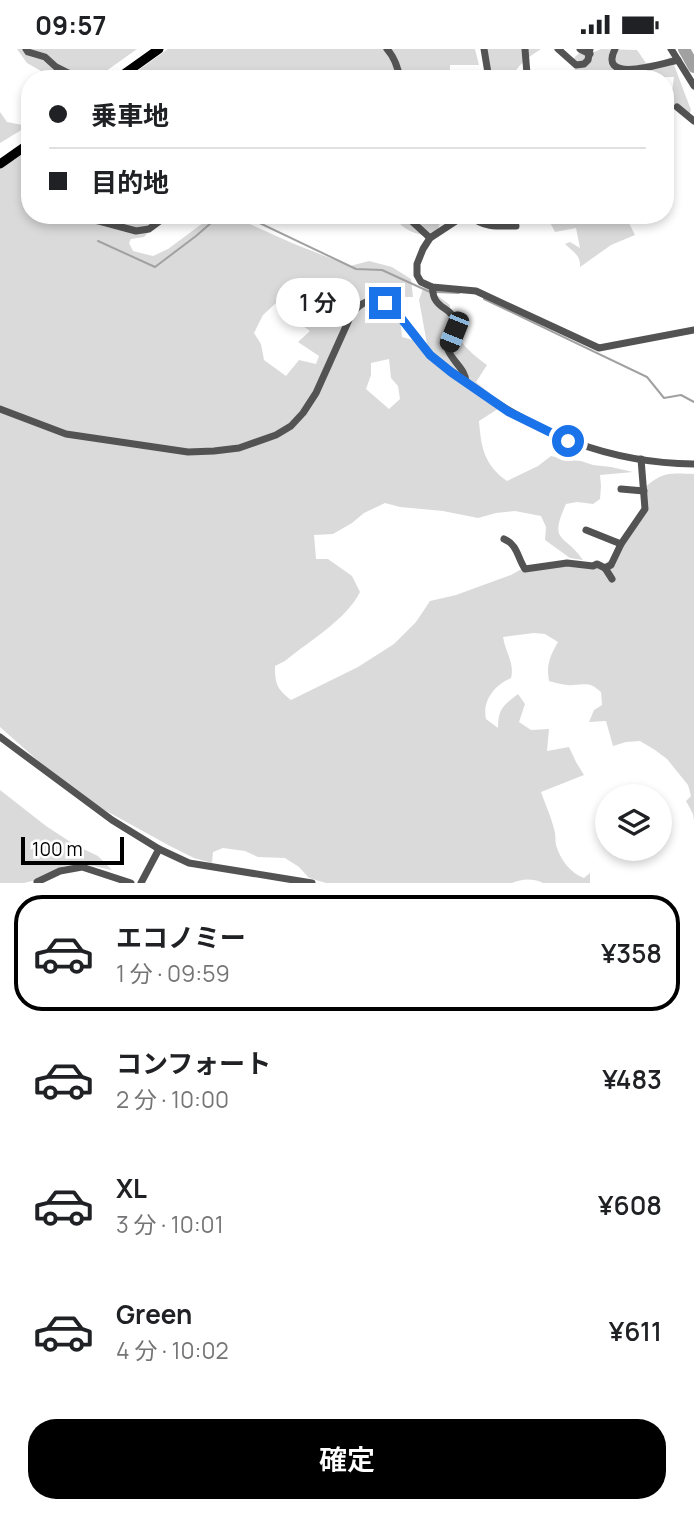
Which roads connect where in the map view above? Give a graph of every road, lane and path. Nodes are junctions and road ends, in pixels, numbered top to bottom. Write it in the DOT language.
graph roads {
  1 [pos="26,49"];
  2 [pos="159,49"];
  3 [pos="387,49"];
  4 [pos="484,49"];
  5 [pos="525,49"];
  6 [pos="558,49"];
  7 [pos="580,49"];
  8 [pos="615,49"];
  9 [pos="671,49"];
  10 [pos="590,51"];
  11 [pos="678,59"];
  12 [pos="62,70"];
  13 [pos="130,70"];
  14 [pos="398,70"];
  15 [pos="488,70"];
  16 [pos="527,70"];
  17 [pos="694,86"];
  18 [pos="677,107"];
  19 [pos="694,121"];
  20 [pos="21,149"];
  21 [pos="0,164"];
  22 [pos="110,224"];
  23 [pos="155,224"];
  24 [pos="415,224"];
  25 [pos="451,224"];
  26 [pos="484,224"];
  27 [pos="516,226"];
  28 [pos="430,238"];
  29 [pos="432,287"];
  30 [pos="694,330"];
  31 [pos="466,382"];
  32 [pos="0,409"];
  33 [pos="641,459"];
  34 [pos="694,464"];
  35 [pos="621,489"];
  36 [pos="644,491"];
  37 [pos="586,530"];
  38 [pos="504,540"];
  39 [pos="621,544"];
  40 [pos="606,568"];
  41 [pos="612,579"];
  42 [pos="0,737"];
  43 [pos="159,849"];
  44 [pos="37,882"];
  45 [pos="131,883"];
  46 [pos="141,883"];
  47 [pos="312,883"];
  1 -- 12 [label="street"];
  2 -- 13 [label="main road"];
  3 -- 14 [label="street"];
  4 -- 15 [label="street"];
  5 -- 16 [label="street"];
  6 -- 10 [label="street"];
  7 -- 10 [label="street"];
  8 -- 11 [label="street"];
  9 -- 11 [label="street"];
  11 -- 17 [label="street"];
  18 -- 19 [label="street"];
  20 -- 21 [label="main road"];
  22 -- 23 [label="street"];
  24 -- 28 [label="street"];
  25 -- 28 [label="street"];
  26 -- 27 [label="street"];
  28 -- 29 [label="street"];
  29 -- 30 [label="street"];
  29 -- 31 [label="street"];
  31 -- 32 [label="street"];
  31 -- 33 [label="street"];
  33 -- 34 [label="street"];
  33 -- 36 [label="street"];
  35 -- 36 [label="street"];
  36 -- 39 [label="street"];
  37 -- 39 [label="street"];
  38 -- 40 [label="street"];
  39 -- 40 [label="street"];
  40 -- 41 [label="street"];
  42 -- 43 [label="street"];
  43 -- 46 [label="street"];
  43 -- 47 [label="street"];
  44 -- 45 [label="street"];
}
